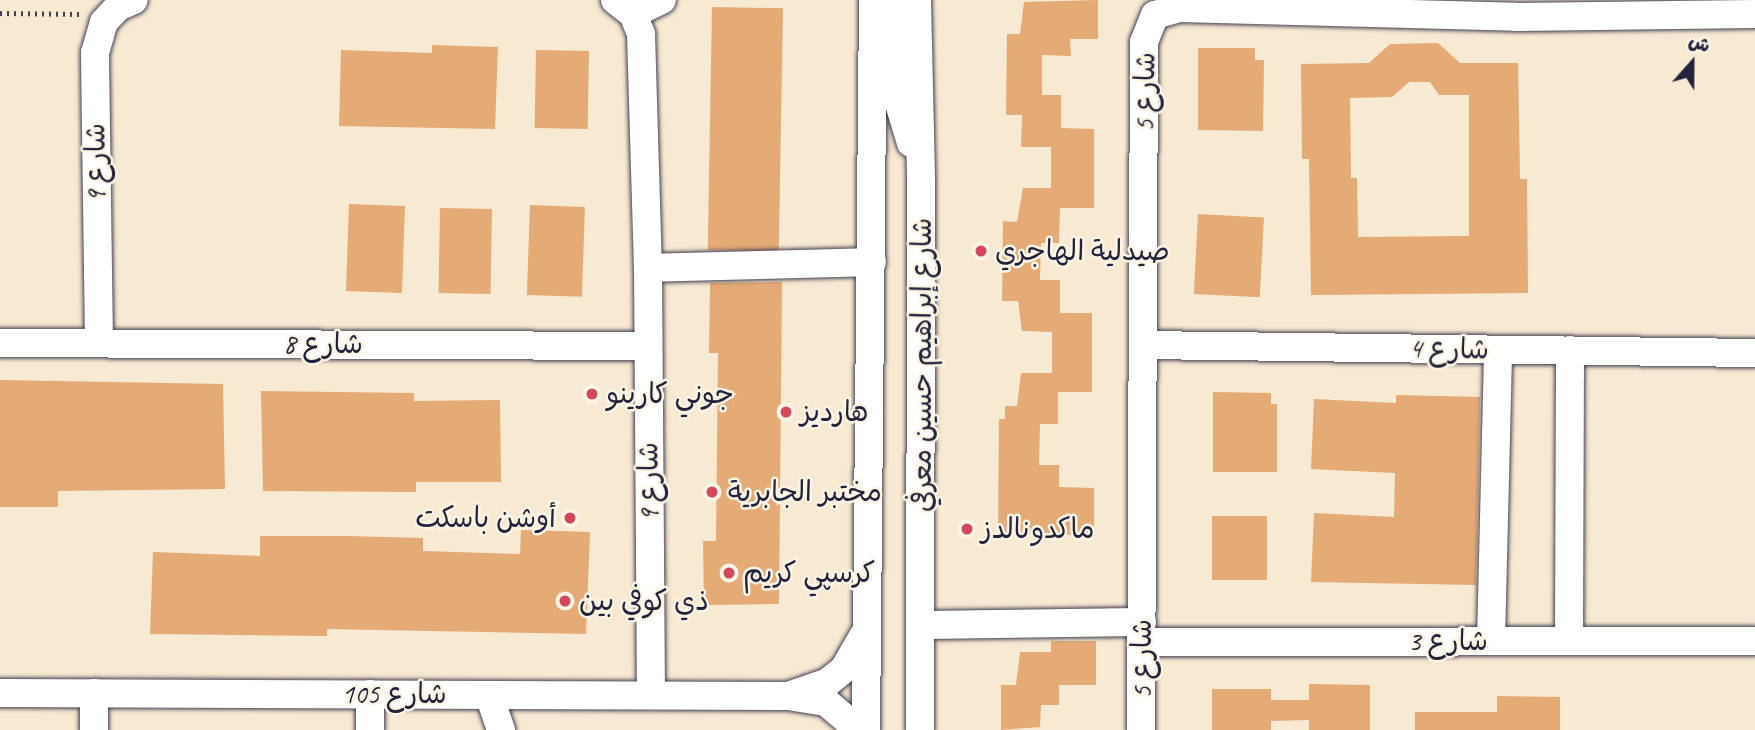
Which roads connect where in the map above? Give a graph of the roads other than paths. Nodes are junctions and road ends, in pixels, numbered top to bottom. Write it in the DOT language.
graph roads {
  1 [pos="662,0"];
  2 [pos="852,0"];
  3 [pos="897,0"];
  4 [pos="917,0"];
  5 [pos="1174,4"];
  6 [pos="118,6"];
  7 [pos="624,7"];
  8 [pos="873,11"];
  9 [pos="1755,14"];
  10 [pos="921,179"];
  11 [pos="872,262"];
  12 [pos="648,268"];
  13 [pos="0,342"];
  14 [pos="99,343"];
  15 [pos="1143,345"];
  16 [pos="647,346"];
  17 [pos="1498,349"];
  18 [pos="1570,350"];
  19 [pos="1755,353"];
  20 [pos="922,625"];
  21 [pos="1142,632"];
  22 [pos="865,633"];
  23 [pos="1755,640"];
  24 [pos="1491,641"];
  25 [pos="1569,641"];
  26 [pos="0,693"];
  27 [pos="94,693"];
  28 [pos="370,694"];
  29 [pos="489,695"];
  30 [pos="527,695"];
  31 [pos="651,695"];
  32 [pos="788,696"];
  33 [pos="94,730"];
  34 [pos="370,730"];
  35 [pos="501,730"];
  36 [pos="516,730"];
  37 [pos="859,730"];
  38 [pos="866,730"];
  39 [pos="920,730"];
  40 [pos="1141,730"];
  1 -- 7 [label="street"];
  2 -- 8 [label="street"];
  3 -- 10 [label="street"];
  4 -- 10 [label="street, شارع إبراهيم حسين معرفي"];
  5 -- 9 [label="street, شارع 5"];
  5 -- 15 [label="street, شارع 5"];
  6 -- 14 [label="street, شارع 9"];
  7 -- 12 [label="street, شارع 9"];
  8 -- 11 [label="street, شارع إبراهيم حسين معرفي"];
  10 -- 20 [label="street, شارع إبراهيم حسين معرفي"];
  11 -- 12 [label="street"];
  11 -- 22 [label="street, شارع إبراهيم حسين معرفي"];
  12 -- 16 [label="street, شارع 9"];
  13 -- 14 [label="street, شارع 8"];
  14 -- 16 [label="street, شارع 8"];
  15 -- 17 [label="street, شارع 4"];
  15 -- 21 [label="street, شارع 5"];
  16 -- 31 [label="street, شارع 9"];
  17 -- 18 [label="street, شارع 4"];
  17 -- 24 [label="street"];
  18 -- 19 [label="street, شارع 4"];
  18 -- 25 [label="street"];
  20 -- 21 [label="street, شارع 3"];
  20 -- 39 [label="street, شارع إبراهيم حسين معرفي"];
  21 -- 24 [label="street, شارع 3"];
  21 -- 40 [label="street, شارع 5"];
  22 -- 32 [label="street, شارع 105"];
  22 -- 38 [label="street, شارع إبراهيم حسين معرفي"];
  23 -- 25 [label="street, شارع 3"];
  24 -- 25 [label="street, شارع 3"];
  26 -- 27 [label="street, شارع 105"];
  27 -- 28 [label="street, شارع 105"];
  27 -- 33 [label="street"];
  28 -- 29 [label="street, شارع 105"];
  28 -- 34 [label="street"];
  29 -- 30 [label="street, شارع 105"];
  29 -- 35 [label="street"];
  30 -- 31 [label="street, شارع 105"];
  30 -- 36 [label="street"];
  31 -- 32 [label="street, شارع 105"];
  32 -- 37 [label="street, شارع 105"];
}
